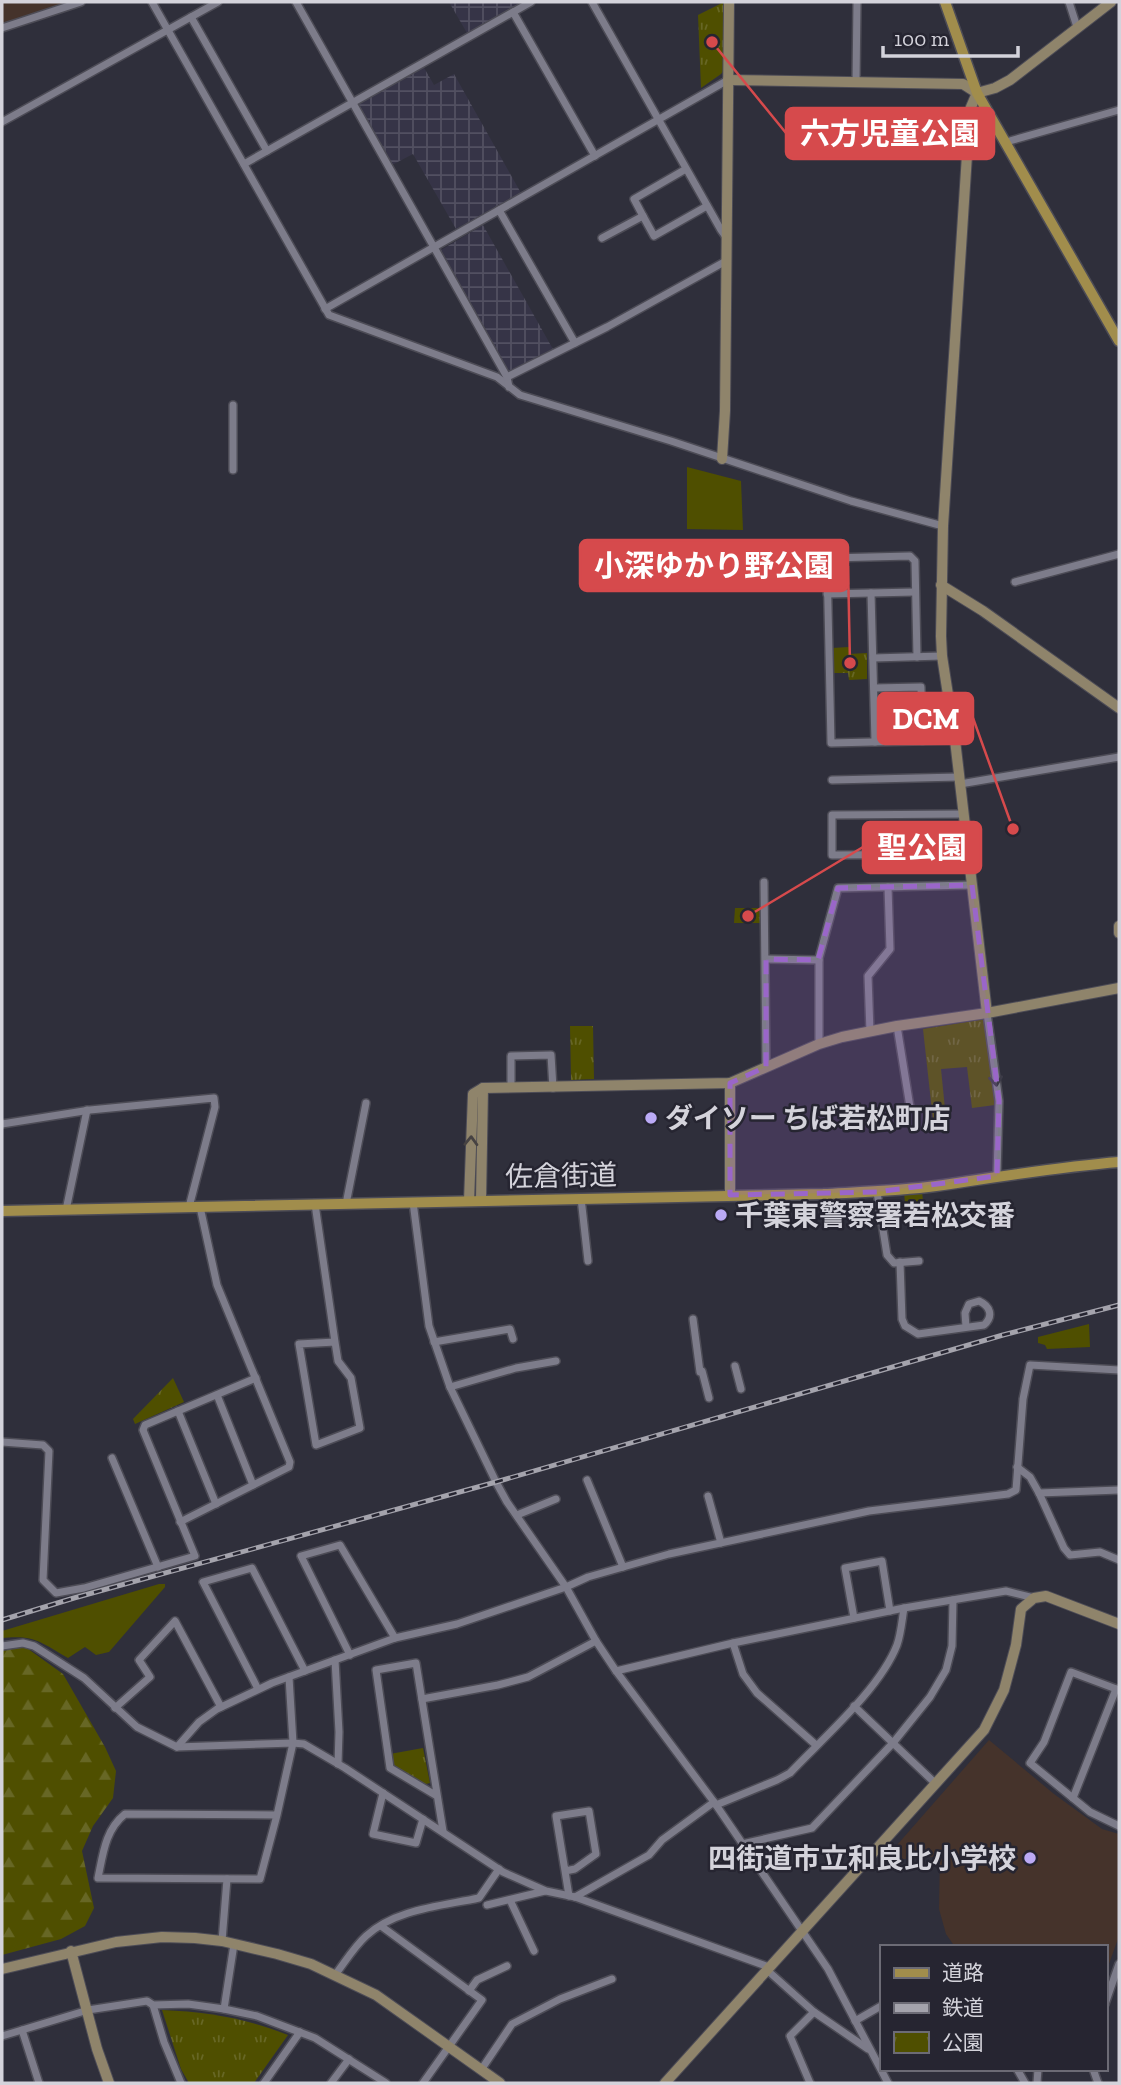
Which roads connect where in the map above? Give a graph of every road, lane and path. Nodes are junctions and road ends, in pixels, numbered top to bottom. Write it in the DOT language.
graph roads {
  1 [pos="80,2"];
  2 [pos="152,2"];
  3 [pos="218,2"];
  4 [pos="296,2"];
  5 [pos="531,2"];
  6 [pos="592,2"];
  7 [pos="729,2"];
  8 [pos="857,2"];
  9 [pos="945,2"];
  10 [pos="1069,2"];
  11 [pos="1111,2"];
  12 [pos="513,12"];
  13 [pos="191,17"];
  14 [pos="1077,27"];
  15 [pos="2,29"];
  16 [pos="168,30"];
  17 [pos="728,80"];
  18 [pos="856,82"];
  19 [pos="977,93"];
  20 [pos="353,102"];
  21 [pos="1119,110"];
  22 [pos="659,120"];
  23 [pos="2,122"];
  24 [pos="1006,142"];
  25 [pos="267,151"];
  26 [pos="595,156"];
  27 [pos="244,164"];
  28 [pos="686,169"];
  29 [pos="707,206"];
  30 [pos="499,211"];
  31 [pos="643,216"];
  32 [pos="726,237"];
  33 [pos="602,238"];
  34 [pos="435,247"];
  35 [pos="726,261"];
  36 [pos="325,309"];
  37 [pos="1119,341"];
  38 [pos="575,343"];
  39 [pos="507,377"];
  40 [pos="509,388"];
  41 [pos="233,405"];
  42 [pos="722,459"];
  43 [pos="233,470"];
  44 [pos="943,526"];
  45 [pos="1119,554"];
  46 [pos="1015,582"];
  47 [pos="941,585"];
  48 [pos="915,592"];
  49 [pos="871,593"];
  50 [pos="828,594"];
  51 [pos="942,656"];
  52 [pos="917,657"];
  53 [pos="873,658"];
  54 [pos="874,688"];
  55 [pos="1119,708"];
  56 [pos="955,740"];
  57 [pos="922,741"];
  58 [pos="875,742"];
  59 [pos="1119,757"];
  60 [pos="832,780"];
  61 [pos="960,781"];
  62 [pos="964,814"];
  63 [pos="969,854"];
  64 [pos="764,881"];
  65 [pos="972,885"];
  66 [pos="888,887"];
  67 [pos="1119,926"];
  68 [pos="1119,933"];
  69 [pos="766,959"];
  70 [pos="819,960"];
  71 [pos="1119,988"];
  72 [pos="987,1013"];
  73 [pos="897,1027"];
  74 [pos="870,1032"];
  75 [pos="819,1044"];
  76 [pos="766,1067"];
  77 [pos="730,1083"];
  78 [pos="553,1087"];
  79 [pos="484,1088"];
  80 [pos="511,1088"];
  81 [pos="366,1103"];
  82 [pos="910,1107"];
  83 [pos="87,1110"];
  84 [pos="2,1124"];
  85 [pos="1119,1162"];
  86 [pos="997,1176"];
  87 [pos="877,1192"];
  88 [pos="730,1195"];
  89 [pos="581,1198"];
  90 [pos="481,1200"];
  91 [pos="469,1201"];
  92 [pos="413,1202"];
  93 [pos="346,1204"];
  94 [pos="315,1205"];
  95 [pos="195,1207"];
  96 [pos="65,1210"];
  97 [pos="2,1211"];
  98 [pos="588,1261"];
  99 [pos="919,1261"];
  100 [pos="900,1262"];
  101 [pos="693,1319"];
  102 [pos="966,1327"];
  103 [pos="513,1339"];
  104 [pos="335,1342"];
  105 [pos="434,1342"];
  106 [pos="555,1361"];
  107 [pos="735,1366"];
  108 [pos="1119,1370"];
  109 [pos="256,1378"];
  110 [pos="450,1387"];
  111 [pos="741,1388"];
  112 [pos="216,1395"];
  113 [pos="709,1398"];
  114 [pos="178,1411"];
  115 [pos="2,1442"];
  116 [pos="112,1458"];
  117 [pos="1017,1467"];
  118 [pos="587,1480"];
  119 [pos="253,1485"];
  120 [pos="1119,1490"];
  121 [pos="1040,1493"];
  122 [pos="708,1496"];
  123 [pos="556,1499"];
  124 [pos="216,1504"];
  125 [pos="517,1516"];
  126 [pos="180,1522"];
  127 [pos="721,1543"];
  128 [pos="1119,1560"];
  129 [pos="158,1567"];
  130 [pos="623,1567"];
  131 [pos="566,1587"];
  132 [pos="1034,1598"];
  133 [pos="953,1600"];
  134 [pos="904,1608"];
  135 [pos="890,1611"];
  136 [pos="854,1618"];
  137 [pos="1119,1624"];
  138 [pos="395,1638"];
  139 [pos="596,1640"];
  140 [pos="733,1643"];
  141 [pos="2,1646"];
  142 [pos="350,1655"];
  143 [pos="335,1660"];
  144 [pos="305,1671"];
  145 [pos="616,1671"];
  146 [pos="289,1677"];
  147 [pos="258,1689"];
  148 [pos="1118,1690"];
  149 [pos="422,1699"];
  150 [pos="854,1706"];
  151 [pos="221,1707"];
  152 [pos="116,1708"];
  153 [pos="293,1743"];
  154 [pos="892,1744"];
  155 [pos="816,1745"];
  156 [pos="177,1747"];
  157 [pos="338,1764"];
  158 [pos="936,1784"];
  159 [pos="383,1793"];
  160 [pos="437,1796"];
  161 [pos="1073,1798"];
  162 [pos="715,1803"];
  163 [pos="277,1815"];
  164 [pos="423,1819"];
  165 [pos="1119,1826"];
  166 [pos="443,1831"];
  167 [pos="742,1844"];
  168 [pos="499,1869"];
  169 [pos="565,1871"];
  170 [pos="227,1879"];
  171 [pos="546,1891"];
  172 [pos="572,1896"];
  173 [pos="510,1900"];
  174 [pos="487,1905"];
  175 [pos="381,1926"];
  176 [pos="802,1931"];
  177 [pos="222,1941"];
  178 [pos="234,1944"];
  179 [pos="71,1951"];
  180 [pos="534,1951"];
  181 [pos="1119,1964"];
  182 [pos="507,1966"];
  183 [pos="768,1968"];
  184 [pos="2,1969"];
  185 [pos="335,1975"];
  186 [pos="612,1979"];
  187 [pos="469,1991"];
  188 [pos="1107,1998"];
  189 [pos="153,2005"];
  190 [pos="880,2007"];
  191 [pos="224,2009"];
  192 [pos="88,2010"];
  193 [pos="814,2012"];
  194 [pos="855,2021"];
  195 [pos="22,2030"];
  196 [pos="300,2032"];
  197 [pos="2,2036"];
  198 [pos="449,2048"];
  199 [pos="870,2051"];
  200 [pos="348,2059"];
  201 [pos="880,2069"];
  202 [pos="481,2070"];
  203 [pos="38,2083"];
  204 [pos="109,2083"];
  205 [pos="181,2083"];
  206 [pos="264,2083"];
  207 [pos="331,2083"];
  208 [pos="386,2083"];
  209 [pos="423,2083"];
  210 [pos="500,2083"];
  211 [pos="665,2083"];
  212 [pos="810,2083"];
  1 -- 15 [label="street"];
  2 -- 16 [label="street"];
  3 -- 13 [label="street"];
  4 -- 20 [label="street"];
  5 -- 12 [label="street"];
  6 -- 22 [label="street"];
  7 -- 17 [label="street"];
  8 -- 18 [label="street"];
  9 -- 19 [label="main road"];
  10 -- 14 [label="street"];
  11 -- 14 [label="street"];
  12 -- 20 [label="street"];
  12 -- 26 [label="street"];
  13 -- 16 [label="street"];
  13 -- 25 [label="street"];
  14 -- 19 [label="street"];
  16 -- 23 [label="street"];
  16 -- 27 [label="street"];
  17 -- 18 [label="street"];
  17 -- 22 [label="street"];
  17 -- 32 [label="street"];
  18 -- 19 [label="street"];
  19 -- 24 [label="main road"];
  19 -- 44 [label="street"];
  20 -- 25 [label="street"];
  20 -- 34 [label="street"];
  21 -- 24 [label="street"];
  22 -- 26 [label="street"];
  22 -- 28 [label="street"];
  24 -- 37 [label="main road"];
  25 -- 27 [label="street"];
  26 -- 30 [label="street"];
  27 -- 36 [label="street"];
  28 -- 29 [label="street"];
  28 -- 31 [label="street"];
  29 -- 31 [label="street"];
  29 -- 32 [label="street"];
  30 -- 34 [label="street"];
  30 -- 38 [label="street"];
  31 -- 33 [label="street"];
  32 -- 35 [label="street"];
  34 -- 36 [label="street"];
  34 -- 39 [label="street"];
  35 -- 38 [label="street"];
  35 -- 42 [label="street"];
  36 -- 40 [label="street"];
  38 -- 39 [label="street"];
  39 -- 40 [label="street"];
  40 -- 42 [label="street"];
  41 -- 43 [label="street"];
  42 -- 44 [label="street"];
  44 -- 47 [label="street"];
  45 -- 46 [label="street"];
  47 -- 51 [label="street"];
  47 -- 55 [label="street"];
  48 -- 49 [label="street"];
  48 -- 50 [label="street"];
  48 -- 52 [label="street"];
  49 -- 50 [label="street"];
  49 -- 53 [label="street"];
  50 -- 58 [label="street"];
  51 -- 52 [label="street"];
  51 -- 56 [label="street"];
  52 -- 53 [label="street"];
  53 -- 54 [label="street"];
  54 -- 57 [label="street"];
  54 -- 58 [label="street"];
  56 -- 57 [label="street"];
  56 -- 61 [label="street"];
  57 -- 58 [label="street"];
  59 -- 61 [label="street"];
  60 -- 61 [label="street"];
  61 -- 62 [label="street"];
  62 -- 63 [label="street"];
  62 -- 63 [label="street"];
  63 -- 65 [label="street"];
  64 -- 69 [label="street"];
  65 -- 66 [label="street"];
  65 -- 72 [label="street"];
  66 -- 70 [label="street"];
  66 -- 74 [label="street"];
  67 -- 68 [label="street"];
  69 -- 70 [label="street"];
  69 -- 76 [label="street"];
  70 -- 75 [label="street"];
  71 -- 72 [label="street"];
  72 -- 73 [label="street"];
  72 -- 86 [label="street, one-way"];
  73 -- 74 [label="street"];
  73 -- 82 [label="street"];
  74 -- 75 [label="street"];
  75 -- 76 [label="street"];
  76 -- 77 [label="street"];
  77 -- 78 [label="street"];
  77 -- 88 [label="street"];
  78 -- 80 [label="street"];
  78 -- 80 [label="street"];
  79 -- 80 [label="street"];
  79 -- 90 [label="street"];
  91 -- 79 [label="street, one-way"];
  81 -- 93 [label="street"];
  83 -- 84 [label="street"];
  83 -- 95 [label="street"];
  83 -- 96 [label="street"];
  85 -- 86 [label="main road, 佐倉街道"];
  86 -- 87 [label="main road, 佐倉街道"];
  87 -- 88 [label="main road, 佐倉街道"];
  87 -- 100 [label="street"];
  88 -- 89 [label="main road, 佐倉街道"];
  89 -- 90 [label="main road, 佐倉街道"];
  89 -- 98 [label="street"];
  90 -- 91 [label="main road, 佐倉街道"];
  91 -- 92 [label="main road, 佐倉街道"];
  92 -- 93 [label="main road, 佐倉街道"];
  92 -- 105 [label="street"];
  93 -- 94 [label="main road, 佐倉街道"];
  94 -- 95 [label="main road, 佐倉街道"];
  94 -- 104 [label="street"];
  95 -- 96 [label="main road, 佐倉街道"];
  95 -- 109 [label="street"];
  96 -- 97 [label="main road, 佐倉街道"];
  99 -- 100 [label="street"];
  100 -- 102 [label="street"];
  101 -- 113 [label="street"];
  103 -- 105 [label="street"];
  104 -- 104 [label="street"];
  105 -- 110 [label="street"];
  106 -- 110 [label="street"];
  107 -- 111 [label="street"];
  108 -- 117 [label="street"];
  109 -- 112 [label="street"];
  109 -- 119 [label="street"];
  110 -- 125 [label="street"];
  112 -- 114 [label="street"];
  112 -- 119 [label="street"];
  114 -- 124 [label="street"];
  114 -- 126 [label="street"];
  115 -- 129 [label="street"];
  116 -- 129 [label="street"];
  117 -- 121 [label="street"];
  117 -- 127 [label="street"];
  118 -- 130 [label="street"];
  119 -- 124 [label="street"];
  120 -- 121 [label="street"];
  121 -- 128 [label="street"];
  122 -- 127 [label="street"];
  123 -- 125 [label="street"];
  124 -- 126 [label="street"];
  125 -- 131 [label="street"];
  126 -- 129 [label="street"];
  127 -- 130 [label="street"];
  130 -- 131 [label="street"];
  131 -- 138 [label="street"];
  131 -- 139 [label="street"];
  132 -- 133 [label="street"];
  132 -- 137 [label="street"];
  132 -- 158 [label="street"];
  133 -- 134 [label="street"];
  133 -- 154 [label="street"];
  134 -- 135 [label="street"];
  134 -- 150 [label="street"];
  135 -- 136 [label="street"];
  135 -- 136 [label="street"];
  136 -- 140 [label="street"];
  138 -- 142 [label="street"];
  138 -- 142 [label="street"];
  139 -- 145 [label="street"];
  139 -- 149 [label="street"];
  140 -- 145 [label="street"];
  140 -- 155 [label="street"];
  141 -- 152 [label="street"];
  142 -- 143 [label="street"];
  143 -- 144 [label="street"];
  143 -- 157 [label="street"];
  144 -- 146 [label="street"];
  144 -- 147 [label="street"];
  145 -- 162 [label="street"];
  146 -- 147 [label="street"];
  146 -- 153 [label="street"];
  147 -- 151 [label="street"];
  148 -- 161 [label="street"];
  148 -- 161 [label="street"];
  149 -- 160 [label="street"];
  149 -- 160 [label="street"];
  150 -- 154 [label="street"];
  150 -- 155 [label="street"];
  151 -- 152 [label="street"];
  151 -- 156 [label="street"];
  152 -- 156 [label="street"];
  153 -- 156 [label="street"];
  153 -- 157 [label="street"];
  153 -- 163 [label="street"];
  154 -- 158 [label="street"];
  154 -- 167 [label="street"];
  155 -- 162 [label="street"];
  157 -- 159 [label="street"];
  158 -- 176 [label="street"];
  159 -- 164 [label="street"];
  159 -- 164 [label="street"];
  160 -- 166 [label="street"];
  161 -- 165 [label="street"];
  162 -- 167 [label="street"];
  162 -- 172 [label="street"];
  163 -- 170 [label="street"];
  163 -- 170 [label="street"];
  164 -- 166 [label="street"];
  166 -- 168 [label="street"];
  167 -- 176 [label="street"];
  168 -- 171 [label="street"];
  168 -- 175 [label="street"];
  169 -- 169 [label="street"];
  169 -- 172 [label="street"];
  170 -- 177 [label="street"];
  171 -- 172 [label="street"];
  171 -- 173 [label="street"];
  172 -- 183 [label="street"];
  173 -- 174 [label="street"];
  173 -- 180 [label="street"];
  175 -- 185 [label="street"];
  175 -- 187 [label="street"];
  176 -- 183 [label="street"];
  176 -- 194 [label="street"];
  177 -- 178 [label="street"];
  177 -- 179 [label="street"];
  178 -- 185 [label="street"];
  178 -- 191 [label="street"];
  179 -- 184 [label="street"];
  179 -- 192 [label="street"];
  181 -- 188 [label="street"];
  182 -- 187 [label="street"];
  183 -- 193 [label="street"];
  183 -- 211 [label="street"];
  185 -- 198 [label="street"];
  186 -- 202 [label="street"];
  187 -- 198 [label="street"];
  189 -- 191 [label="street"];
  189 -- 192 [label="street"];
  189 -- 205 [label="street"];
  190 -- 194 [label="street"];
  191 -- 196 [label="street"];
  192 -- 195 [label="street"];
  192 -- 204 [label="street"];
  193 -- 199 [label="street"];
  193 -- 212 [label="street"];
  194 -- 199 [label="street"];
  195 -- 197 [label="street"];
  195 -- 203 [label="street"];
  196 -- 200 [label="street"];
  196 -- 206 [label="street"];
  198 -- 202 [label="street"];
  198 -- 209 [label="street"];
  199 -- 201 [label="street"];
  200 -- 207 [label="street"];
  200 -- 208 [label="street"];
  202 -- 210 [label="street"];
}
